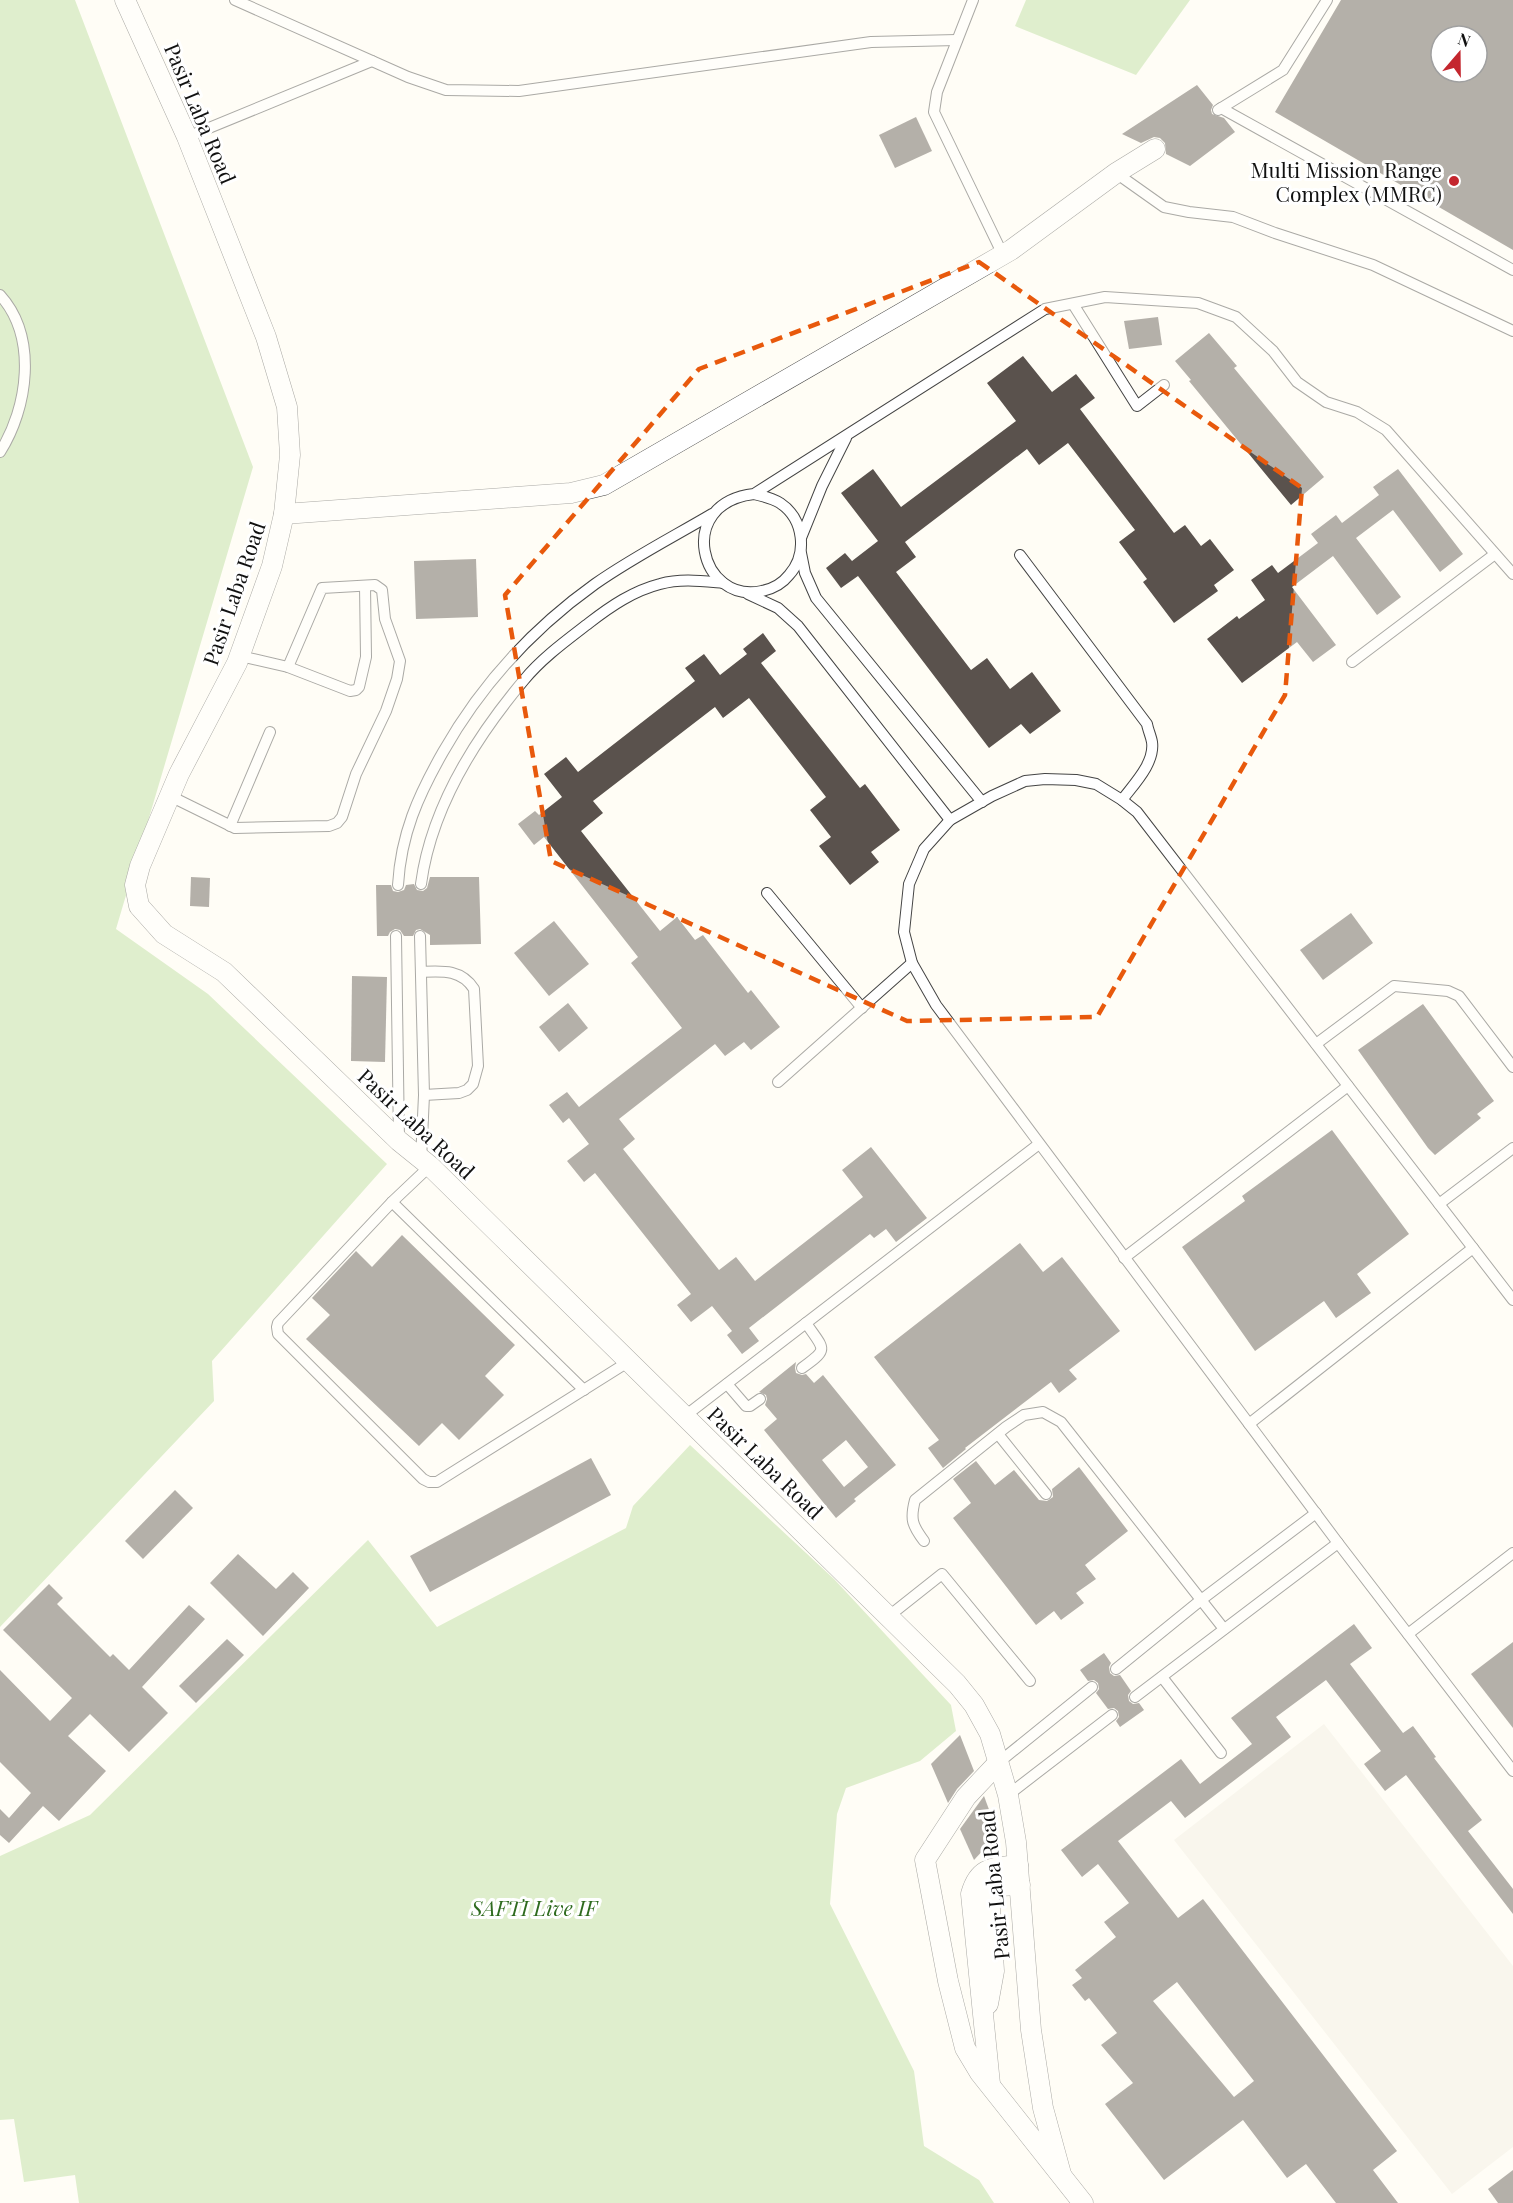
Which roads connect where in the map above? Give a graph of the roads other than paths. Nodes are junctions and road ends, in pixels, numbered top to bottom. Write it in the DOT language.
graph roads {
  1 [pos="125,0"];
  2 [pos="235,0"];
  3 [pos="973,0"];
  4 [pos="1327,0"];
  5 [pos="957,40"];
  6 [pos="372,60"];
  7 [pos="187,137"];
  8 [pos="1155,149"];
  9 [pos="1116,173"];
  10 [pos="1003,255"];
  11 [pos="1513,270"];
  12 [pos="0,295"];
  13 [pos="1073,304"];
  14 [pos="1513,331"];
  15 [pos="1164,385"];
  16 [pos="846,437"];
  17 [pos="0,452"];
  18 [pos="754,494"];
  19 [pos="713,513"];
  20 [pos="284,514"];
  21 [pos="801,538"];
  22 [pos="801,552"];
  23 [pos="1495,554"];
  24 [pos="1020,555"];
  25 [pos="1513,574"];
  26 [pos="723,583"];
  27 [pos="365,586"];
  28 [pos="743,591"];
  29 [pos="240,656"];
  30 [pos="1352,662"];
  31 [pos="288,667"];
  32 [pos="270,732"];
  33 [pos="170,796"];
  34 [pos="1122,800"];
  35 [pos="982,801"];
  36 [pos="950,820"];
  37 [pos="230,826"];
  38 [pos="421,884"];
  39 [pos="398,885"];
  40 [pos="767,893"];
  41 [pos="396,936"];
  42 [pos="420,936"];
  43 [pos="912,963"];
  44 [pos="421,972"];
  45 [pos="862,1008"];
  46 [pos="1316,1044"];
  47 [pos="1513,1067"];
  48 [pos="778,1082"];
  49 [pos="1348,1086"];
  50 [pos="424,1095"];
  51 [pos="399,1141"];
  52 [pos="1040,1144"];
  53 [pos="1513,1148"];
  54 [pos="425,1163"];
  55 [pos="392,1202"];
  56 [pos="1439,1204"];
  57 [pos="1473,1248"];
  58 [pos="1125,1258"];
  59 [pos="1513,1300"];
  60 [pos="806,1323"];
  61 [pos="628,1362"];
  62 [pos="802,1368"];
  63 [pos="727,1384"];
  64 [pos="584,1390"];
  65 [pos="760,1399"];
  66 [pos="685,1416"];
  67 [pos="1249,1424"];
  68 [pos="998,1434"];
  69 [pos="1046,1494"];
  70 [pos="1316,1513"];
  71 [pos="924,1541"];
  72 [pos="1338,1543"];
  73 [pos="1513,1553"];
  74 [pos="1201,1600"];
  75 [pos="889,1616"];
  76 [pos="1224,1629"];
  77 [pos="1408,1634"];
  78 [pos="1116,1669"];
  79 [pos="1162,1677"];
  80 [pos="1030,1681"];
  81 [pos="1092,1687"];
  82 [pos="1135,1697"];
  83 [pos="1112,1715"];
  84 [pos="1221,1753"];
  85 [pos="999,1763"];
  86 [pos="1513,1771"];
  87 [pos="1008,1795"];
  88 [pos="1018,1865"];
  89 [pos="1020,1885"];
  90 [pos="983,2027"];
  91 [pos="990,2084"];
  92 [pos="1061,2174"];
  93 [pos="1083,2203"];
  1 -- 7 [label="street, Pasir Laba Road"];
  2 -- 6 [label="lane"];
  3 -- 5 [label="lane"];
  4 -- 11 [label="lane"];
  5 -- 6 [label="lane"];
  5 -- 10 [label="lane"];
  6 -- 7 [label="lane"];
  7 -- 20 [label="street, Pasir Laba Road"];
  8 -- 9 [label="street"];
  9 -- 10 [label="street"];
  9 -- 14 [label="lane"];
  10 -- 20 [label="street"];
  12 -- 17 [label="lane"];
  13 -- 15 [label="lane"];
  13 -- 16 [label="lane"];
  13 -- 23 [label="lane"];
  16 -- 18 [label="lane"];
  16 -- 21 [label="lane"];
  18 -- 19 [label="lane"];
  18 -- 21 [label="lane"];
  19 -- 26 [label="lane"];
  19 -- 39 [label="lane"];
  20 -- 29 [label="street, Pasir Laba Road"];
  21 -- 22 [label="lane"];
  22 -- 28 [label="lane"];
  22 -- 35 [label="lane"];
  23 -- 25 [label="lane"];
  23 -- 30 [label="lane"];
  24 -- 34 [label="lane"];
  26 -- 28 [label="lane"];
  26 -- 38 [label="lane"];
  27 -- 31 [label="lane"];
  27 -- 31 [label="lane"];
  27 -- 37 [label="lane"];
  28 -- 36 [label="lane"];
  29 -- 31 [label="lane"];
  29 -- 33 [label="street, Pasir Laba Road"];
  32 -- 37 [label="lane"];
  33 -- 37 [label="lane"];
  33 -- 51 [label="street, Pasir Laba Road"];
  34 -- 35 [label="lane"];
  34 -- 46 [label="lane"];
  35 -- 36 [label="lane"];
  36 -- 43 [label="lane"];
  40 -- 45 [label="lane"];
  41 -- 51 [label="lane"];
  42 -- 44 [label="lane"];
  43 -- 45 [label="lane"];
  43 -- 52 [label="lane"];
  44 -- 50 [label="lane"];
  44 -- 50 [label="lane"];
  45 -- 48 [label="lane"];
  46 -- 47 [label="lane"];
  46 -- 49 [label="lane"];
  49 -- 56 [label="lane"];
  49 -- 58 [label="lane"];
  50 -- 54 [label="lane"];
  51 -- 54 [label="street, Pasir Laba Road"];
  52 -- 58 [label="lane"];
  52 -- 60 [label="lane"];
  53 -- 56 [label="lane"];
  54 -- 55 [label="lane"];
  54 -- 61 [label="street, Pasir Laba Road"];
  55 -- 64 [label="lane"];
  55 -- 64 [label="lane"];
  56 -- 57 [label="lane"];
  57 -- 59 [label="lane"];
  57 -- 67 [label="lane"];
  58 -- 67 [label="lane"];
  60 -- 62 [label="lane"];
  60 -- 63 [label="lane"];
  61 -- 64 [label="lane"];
  61 -- 66 [label="street, Pasir Laba Road"];
  63 -- 65 [label="lane"];
  63 -- 66 [label="lane"];
  66 -- 75 [label="street, Pasir Laba Road"];
  67 -- 70 [label="lane"];
  68 -- 69 [label="lane"];
  68 -- 71 [label="lane"];
  68 -- 74 [label="lane"];
  70 -- 72 [label="lane"];
  70 -- 74 [label="lane"];
  72 -- 76 [label="lane"];
  72 -- 77 [label="lane"];
  73 -- 77 [label="lane"];
  74 -- 76 [label="lane"];
  74 -- 78 [label="lane"];
  75 -- 80 [label="lane"];
  75 -- 85 [label="street, Pasir Laba Road"];
  76 -- 79 [label="lane"];
  77 -- 86 [label="lane"];
  79 -- 82 [label="lane"];
  79 -- 84 [label="lane"];
  81 -- 85 [label="lane"];
  83 -- 87 [label="lane"];
  85 -- 87 [label="street, Pasir Laba Road"];
  85 -- 91 [label="street"];
  87 -- 88 [label="street, Pasir Laba Road"];
  88 -- 89 [label="street, Pasir Laba Road"];
  88 -- 90 [label="street"];
  89 -- 90 [label="street"];
  89 -- 92 [label="street, Pasir Laba Road"];
  90 -- 91 [label="street"];
  91 -- 92 [label="street"];
  92 -- 93 [label="street, Pasir Laba Road"];
}
